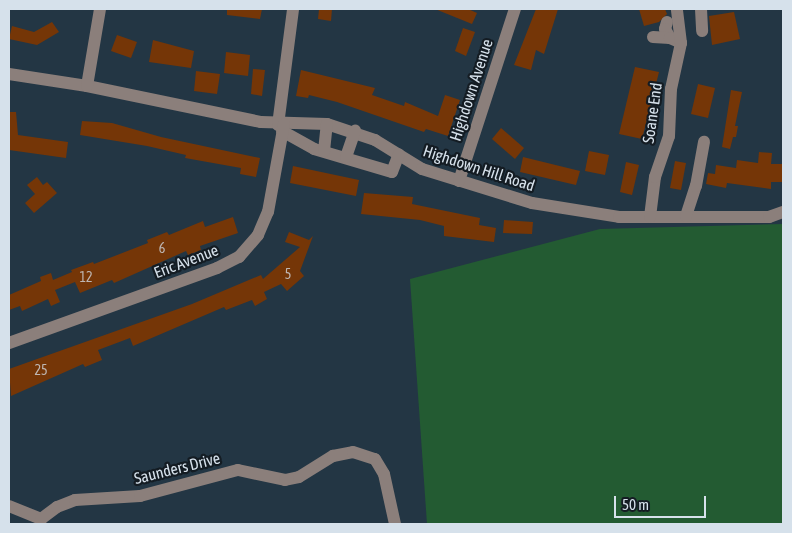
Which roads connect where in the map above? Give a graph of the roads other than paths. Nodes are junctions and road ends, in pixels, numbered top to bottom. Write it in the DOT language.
graph roads {
  1 [pos="100,9"];
  2 [pos="293,9"];
  3 [pos="515,9"];
  4 [pos="677,9"];
  5 [pos="702,9"];
  6 [pos="666,22"];
  7 [pos="702,31"];
  8 [pos="653,37"];
  9 [pos="675,41"];
  10 [pos="9,74"];
  11 [pos="87,86"];
  12 [pos="327,124"];
  13 [pos="281,127"];
  14 [pos="355,131"];
  15 [pos="704,142"];
  16 [pos="324,151"];
  17 [pos="399,154"];
  18 [pos="346,157"];
  19 [pos="460,181"];
  20 [pos="783,212"];
  21 [pos="686,216"];
  22 [pos="650,217"];
  23 [pos="9,343"];
  24 [pos="9,506"];
  25 [pos="41,522"];
  26 [pos="395,524"];
  1 -- 11 [label="street"];
  2 -- 13 [label="street, Eric Avenue"];
  3 -- 19 [label="street, Highdown Avenue"];
  4 -- 9 [label="street, Soane End"];
  5 -- 7 [label="street"];
  6 -- 9 [label="street, Soane End"];
  8 -- 9 [label="street"];
  9 -- 22 [label="street, Soane End"];
  10 -- 11 [label="street, Highdown Hill Road"];
  11 -- 13 [label="street, Highdown Hill Road"];
  12 -- 13 [label="street, Highdown Hill Road"];
  12 -- 14 [label="street, Highdown Hill Road"];
  12 -- 16 [label="street"];
  13 -- 16 [label="street"];
  13 -- 23 [label="street, Eric Avenue"];
  14 -- 17 [label="street, Highdown Hill Road"];
  14 -- 18 [label="street"];
  15 -- 21 [label="street"];
  16 -- 18 [label="street"];
  17 -- 18 [label="street"];
  17 -- 19 [label="street, Highdown Hill Road"];
  19 -- 22 [label="street, Highdown Hill Road"];
  20 -- 21 [label="street, Highdown Hill Road"];
  21 -- 22 [label="street, Highdown Hill Road"];
  24 -- 25 [label="street"];
  25 -- 26 [label="street, Saunders Drive"];
}
